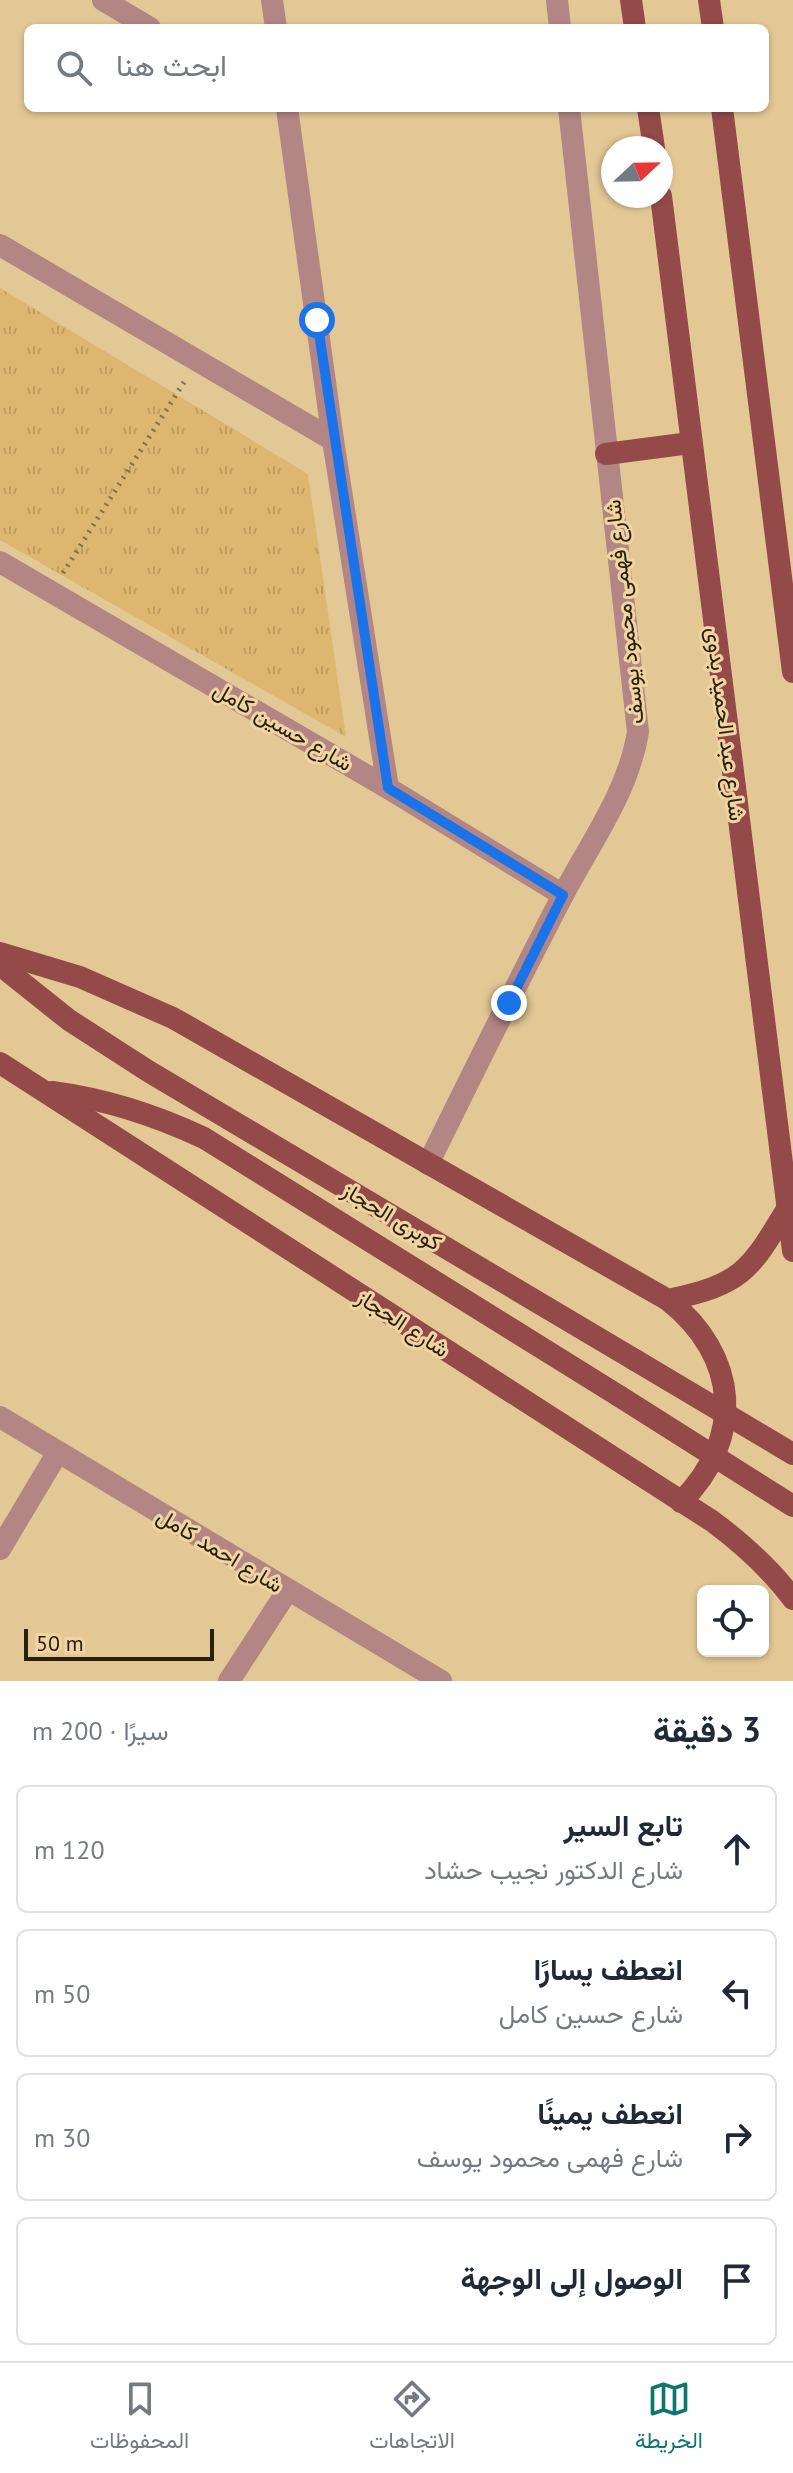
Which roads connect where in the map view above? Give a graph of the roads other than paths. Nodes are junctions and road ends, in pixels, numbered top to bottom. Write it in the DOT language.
graph roads {
  1 [pos="103,0"];
  2 [pos="272,0"];
  3 [pos="557,0"];
  4 [pos="631,0"];
  5 [pos="709,0"];
  6 [pos="143,24"];
  7 [pos="275,24"];
  8 [pos="560,24"];
  9 [pos="634,24"];
  10 [pos="712,24"];
  11 [pos="285,112"];
  12 [pos="569,112"];
  13 [pos="649,112"];
  14 [pos="723,112"];
  15 [pos="652,136"];
  16 [pos="662,208"];
  17 [pos="0,245"];
  18 [pos="333,440"];
  19 [pos="690,443"];
  20 [pos="606,454"];
  21 [pos="0,562"];
  22 [pos="793,672"];
  23 [pos="388,788"];
  24 [pos="563,895"];
  25 [pos="0,953"];
  26 [pos="0,965"];
  27 [pos="0,1063"];
  28 [pos="43,1090"];
  29 [pos="428,1164"];
  30 [pos="787,1209"];
  31 [pos="793,1251"];
  32 [pos="668,1300"];
  33 [pos="0,1417"];
  34 [pos="58,1452"];
  35 [pos="793,1454"];
  36 [pos="681,1502"];
  37 [pos="793,1506"];
  38 [pos="0,1549"];
  39 [pos="288,1590"];
  40 [pos="793,1599"];
  41 [pos="229,1681"];
  42 [pos="441,1681"];
  1 -- 6 [label="street"];
  2 -- 7 [label="street"];
  3 -- 8 [label="street"];
  4 -- 9 [label="main road"];
  5 -- 10 [label="main road"];
  11 -- 18 [label="street"];
  12 -- 20 [label="street, شارع فهمى محمود يوسف"];
  13 -- 15 [label="main road"];
  14 -- 22 [label="main road"];
  16 -- 19 [label="main road, شارع عبد الحميد بدوى"];
  17 -- 18 [label="street"];
  18 -- 23 [label="street"];
  19 -- 20 [label="main road"];
  19 -- 30 [label="main road, شارع عبد الحميد بدوى"];
  20 -- 24 [label="street, شارع فهمى محمود يوسف"];
  21 -- 23 [label="street, شارع حسين كامل"];
  23 -- 24 [label="street, شارع حسين كامل"];
  24 -- 29 [label="street, شارع فهمى محمود يوسف"];
  25 -- 29 [label="main road"];
  26 -- 35 [label="main road, كوبرى الحجاز, bridge"];
  27 -- 28 [label="main road, شارع الحجاز"];
  28 -- 36 [label="main road, شارع الحجاز"];
  28 -- 37 [label="main road, كوبرى الحجاز, bridge"];
  29 -- 32 [label="main road"];
  30 -- 31 [label="main road, شارع عبد الحميد بدوى"];
  30 -- 32 [label="main road"];
  32 -- 36 [label="main road"];
  33 -- 34 [label="street, شارع احمد كامل"];
  34 -- 38 [label="street"];
  34 -- 39 [label="street, شارع احمد كامل"];
  36 -- 40 [label="main road, شارع الحجاز"];
  39 -- 41 [label="street"];
  39 -- 42 [label="street, شارع احمد كامل"];
}
